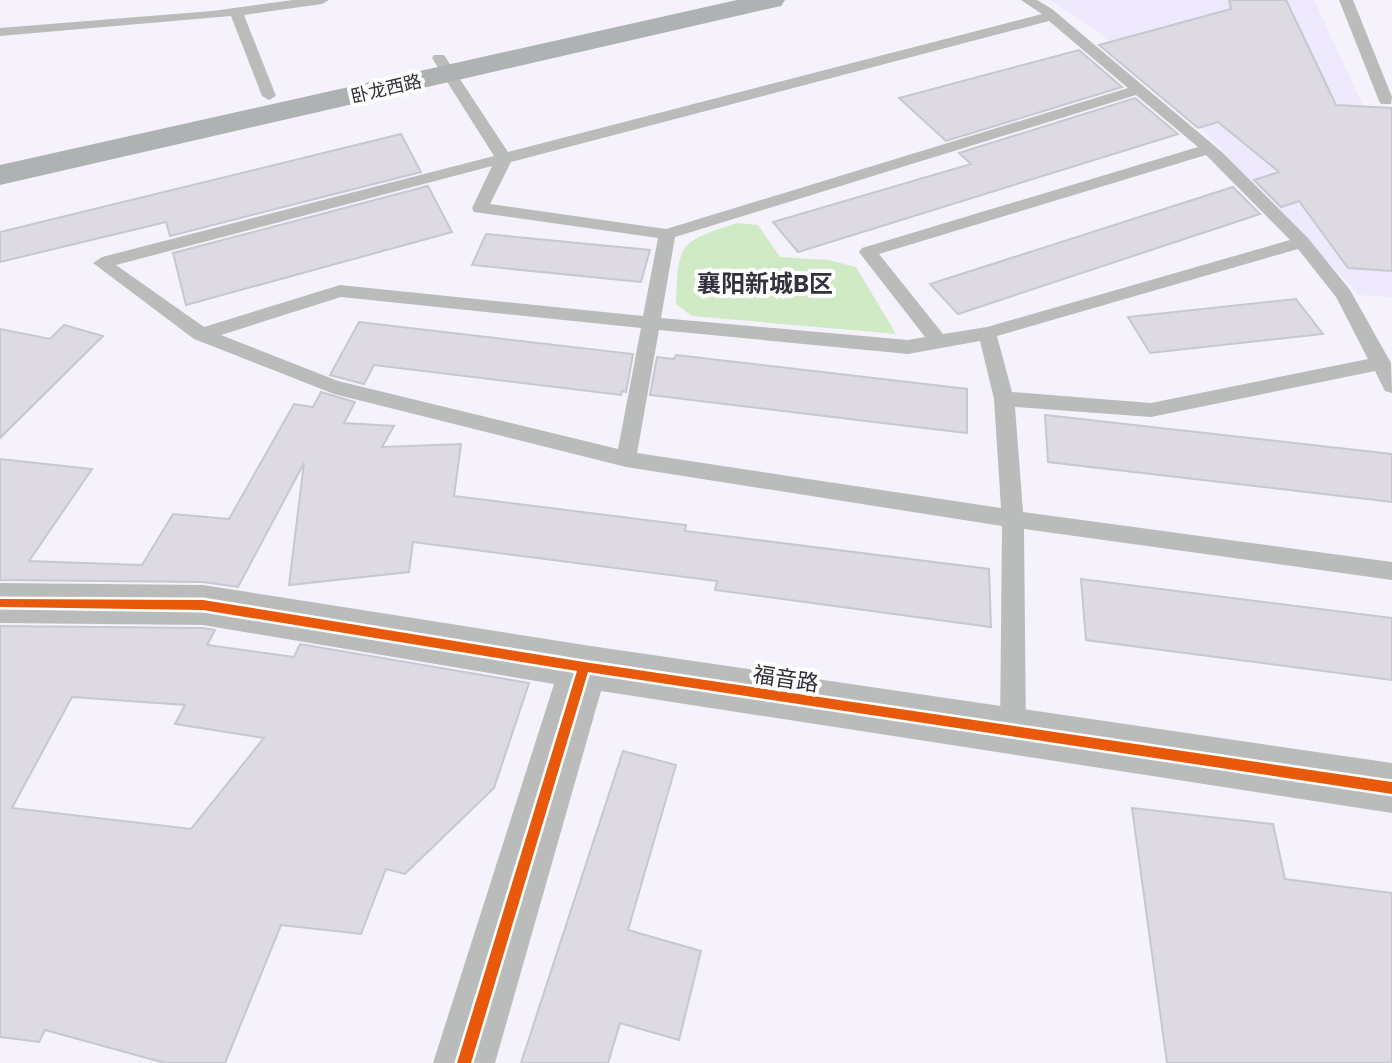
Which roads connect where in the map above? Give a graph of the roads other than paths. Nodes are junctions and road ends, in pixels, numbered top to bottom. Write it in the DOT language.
graph roads {
  1 [pos="322,0"];
  2 [pos="702,0"];
  3 [pos="772,0"];
  4 [pos="1028,0"];
  5 [pos="1346,0"];
  6 [pos="236,12"];
  7 [pos="1051,16"];
  8 [pos="0,32"];
  9 [pos="444,66"];
  10 [pos="1140,89"];
  11 [pos="269,96"];
  12 [pos="1386,101"];
  13 [pos="1209,149"];
  14 [pos="0,158"];
  15 [pos="504,159"];
  16 [pos="0,175"];
  17 [pos="667,234"];
  18 [pos="1302,242"];
  19 [pos="651,323"];
  20 [pos="987,333"];
  21 [pos="201,334"];
  22 [pos="938,341"];
  23 [pos="1381,363"];
  24 [pos="1392,386"];
  25 [pos="1004,399"];
  26 [pos="626,459"];
  27 [pos="1013,519"];
  28 [pos="1392,571"];
  29 [pos="0,603"];
  30 [pos="584,667"];
  31 [pos="1013,732"];
  32 [pos="1392,788"];
  33 [pos="464,1063"];
  1 -- 6 [label="lane"];
  2 -- 9 [label="main road, 卧龙西路"];
  3 -- 9 [label="main road, 卧龙西路"];
  4 -- 7 [label="lane"];
  5 -- 12 [label="lane"];
  6 -- 8 [label="lane"];
  6 -- 11 [label="lane"];
  7 -- 10 [label="lane"];
  7 -- 15 [label="lane"];
  9 -- 11 [label="main road, 卧龙西路"];
  9 -- 15 [label="lane"];
  9 -- 16 [label="main road, 卧龙西路"];
  10 -- 13 [label="lane"];
  10 -- 17 [label="lane"];
  11 -- 14 [label="main road, 卧龙西路"];
  13 -- 18 [label="lane"];
  13 -- 22 [label="lane"];
  15 -- 17 [label="lane"];
  15 -- 21 [label="lane"];
  17 -- 19 [label="lane"];
  18 -- 20 [label="lane"];
  18 -- 23 [label="lane"];
  19 -- 21 [label="lane"];
  19 -- 22 [label="lane"];
  19 -- 26 [label="lane"];
  20 -- 22 [label="lane"];
  20 -- 25 [label="lane"];
  21 -- 26 [label="lane"];
  23 -- 24 [label="lane"];
  23 -- 25 [label="lane"];
  25 -- 27 [label="lane"];
  26 -- 27 [label="lane"];
  27 -- 28 [label="lane"];
  27 -- 31 [label="lane"];
  29 -- 30 [label="street, 福音路"];
  30 -- 31 [label="street, 福音路"];
  30 -- 33 [label="street"];
  31 -- 32 [label="street, 福音路"];
}
